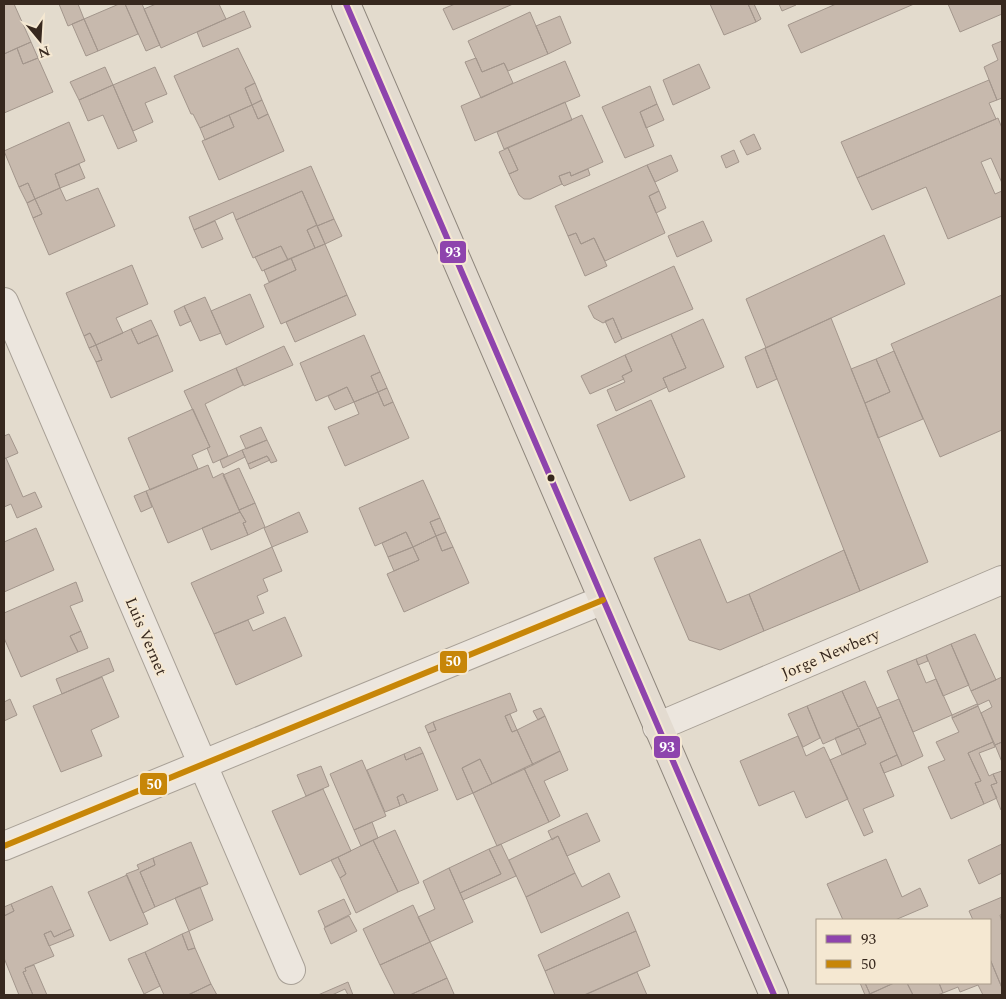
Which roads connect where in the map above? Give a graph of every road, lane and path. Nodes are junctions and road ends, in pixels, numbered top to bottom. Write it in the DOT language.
graph roads {
  1 [pos="346,4"];
  2 [pos="4,302"];
  3 [pos="1002,580"];
  4 [pos="603,600"];
  5 [pos="657,726"];
  6 [pos="202,765"];
  7 [pos="4,846"];
  8 [pos="291,970"];
  9 [pos="774,995"];
  1 -- 4 [label="main road"];
  2 -- 6 [label="street, Luis Vernet"];
  3 -- 5 [label="street, Jorge Newbery"];
  4 -- 5 [label="main road"];
  4 -- 6 [label="street"];
  5 -- 9 [label="main road"];
  6 -- 7 [label="street"];
  6 -- 8 [label="street, Luis Vernet"];
}
